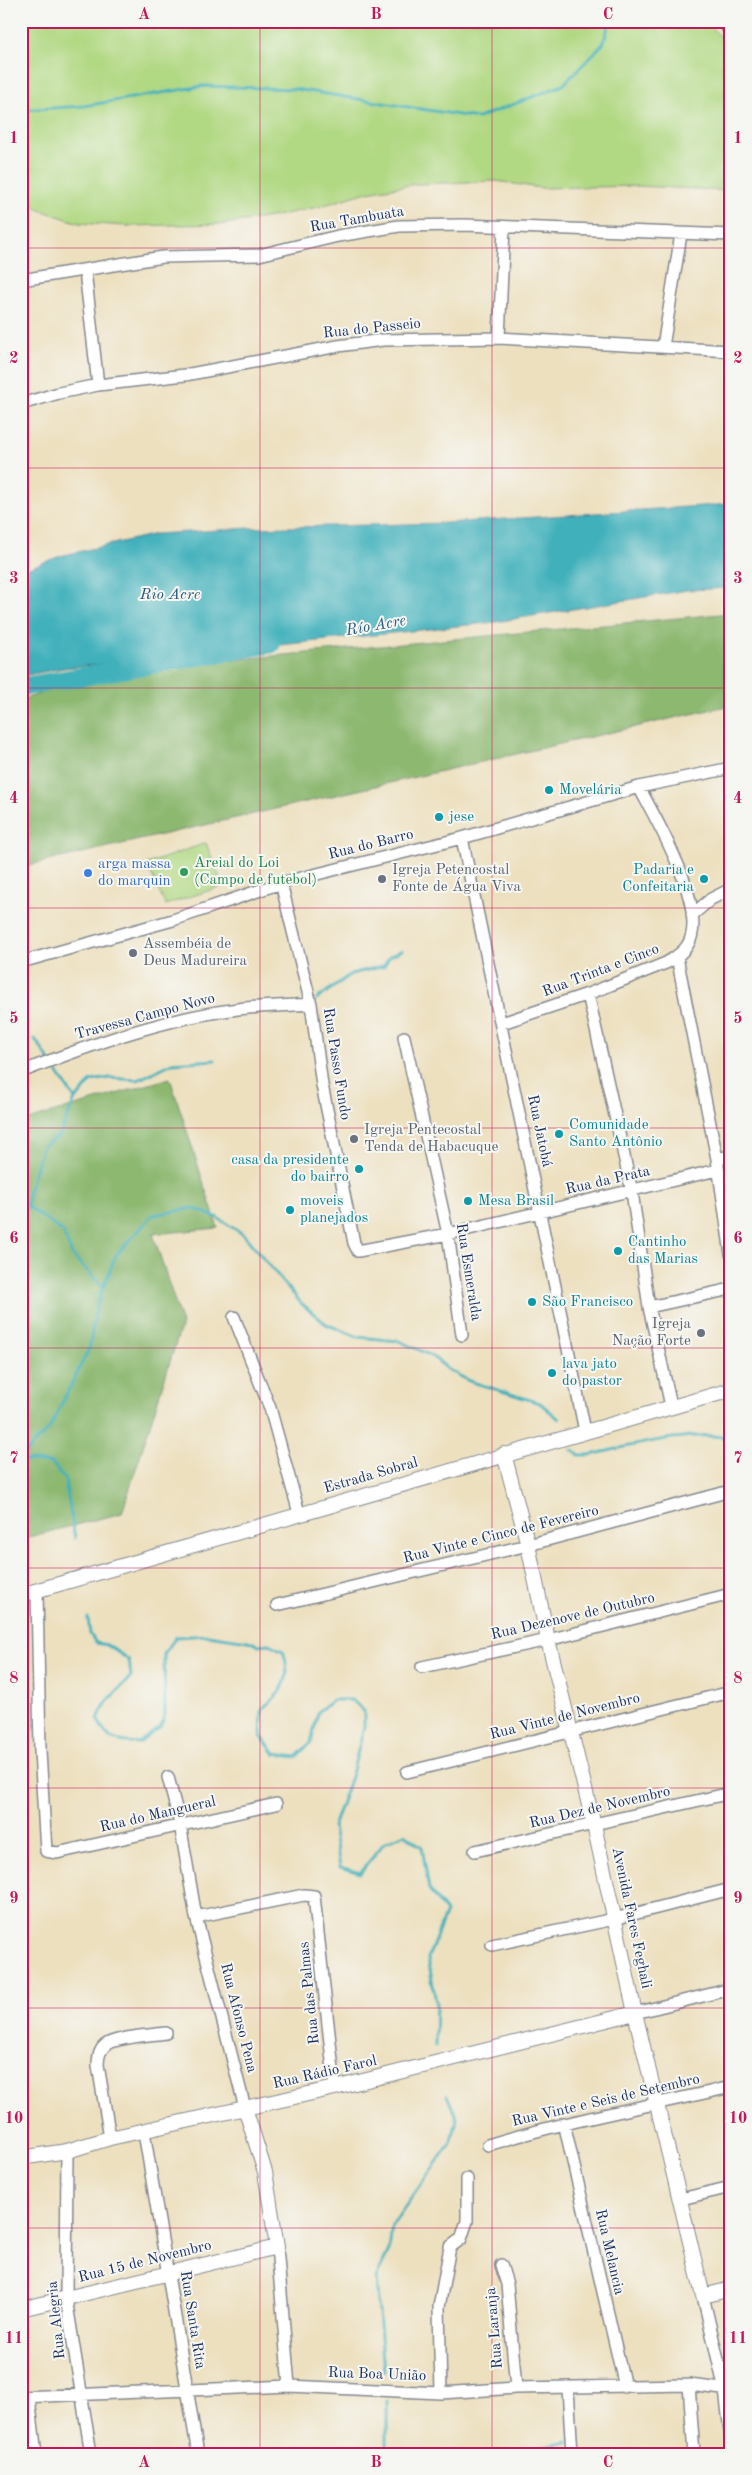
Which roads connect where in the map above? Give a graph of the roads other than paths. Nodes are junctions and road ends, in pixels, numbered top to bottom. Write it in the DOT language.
graph roads {
  1 [pos="723,21"];
  2 [pos="731,33"];
  3 [pos="504,228"];
  4 [pos="681,234"];
  5 [pos="731,235"];
  6 [pos="84,271"];
  7 [pos="21,280"];
  8 [pos="499,338"];
  9 [pos="663,347"];
  10 [pos="731,351"];
  11 [pos="98,385"];
  12 [pos="21,404"];
  13 [pos="731,768"];
  14 [pos="639,787"];
  15 [pos="462,838"];
  16 [pos="282,883"];
  17 [pos="731,890"];
  18 [pos="693,921"];
  19 [pos="677,957"];
  20 [pos="21,962"];
  21 [pos="588,994"];
  22 [pos="311,1004"];
  23 [pos="502,1023"];
  24 [pos="404,1037"];
  25 [pos="21,1072"];
  26 [pos="731,1156"];
  27 [pos="717,1164"];
  28 [pos="632,1192"];
  29 [pos="541,1212"];
  30 [pos="448,1234"];
  31 [pos="358,1251"];
  32 [pos="731,1254"];
  33 [pos="731,1289"];
  34 [pos="650,1307"];
  35 [pos="234,1317"];
  36 [pos="462,1335"];
  37 [pos="731,1390"];
  38 [pos="671,1406"];
  39 [pos="585,1431"];
  40 [pos="504,1454"];
  41 [pos="731,1495"];
  42 [pos="299,1514"];
  43 [pos="528,1545"];
  44 [pos="37,1590"];
  45 [pos="731,1594"];
  46 [pos="21,1595"];
  47 [pos="277,1605"];
  48 [pos="548,1640"];
  49 [pos="422,1667"];
  50 [pos="731,1692"];
  51 [pos="570,1730"];
  52 [pos="407,1772"];
  53 [pos="168,1777"];
  54 [pos="731,1793"];
  55 [pos="276,1804"];
  56 [pos="180,1824"];
  57 [pos="594,1825"];
  58 [pos="475,1851"];
  59 [pos="731,1889"];
  60 [pos="196,1917"];
  61 [pos="614,1919"];
  62 [pos="492,1945"];
  63 [pos="731,1989"];
  64 [pos="635,2013"];
  65 [pos="166,2033"];
  66 [pos="731,2087"];
  67 [pos="335,2088"];
  68 [pos="657,2105"];
  69 [pos="245,2108"];
  70 [pos="564,2123"];
  71 [pos="144,2132"];
  72 [pos="110,2138"];
  73 [pos="488,2145"];
  74 [pos="67,2151"];
  75 [pos="21,2158"];
  76 [pos="467,2179"];
  77 [pos="731,2187"];
  78 [pos="681,2199"];
  79 [pos="277,2247"];
  80 [pos="501,2265"];
  81 [pos="169,2272"];
  82 [pos="731,2289"];
  83 [pos="702,2296"];
  84 [pos="66,2298"];
  85 [pos="21,2308"];
  86 [pos="689,2385"];
  87 [pos="289,2386"];
  88 [pos="625,2387"];
  89 [pos="516,2388"];
  90 [pos="568,2388"];
  91 [pos="188,2390"];
  92 [pos="728,2390"];
  93 [pos="441,2393"];
  94 [pos="82,2396"];
  95 [pos="25,2398"];
  96 [pos="731,2440"];
  97 [pos="36,2454"];
  98 [pos="91,2454"];
  99 [pos="198,2454"];
  100 [pos="572,2454"];
  101 [pos="694,2454"];
  1 -- 2 [label="street"];
  3 -- 4 [label="street, Rua Tambuata"];
  3 -- 6 [label="street, Rua Tambuata"];
  3 -- 8 [label="street"];
  4 -- 5 [label="street, Rua Tambuata"];
  4 -- 9 [label="street"];
  6 -- 7 [label="street, Rua Tambuata"];
  6 -- 11 [label="street"];
  8 -- 9 [label="street, Rua do Passeio"];
  8 -- 11 [label="street, Rua do Passeio"];
  9 -- 10 [label="street, Rua do Passeio"];
  11 -- 12 [label="street, Rua do Passeio"];
  13 -- 14 [label="street, Rua do Barro"];
  14 -- 15 [label="street, Rua do Barro"];
  14 -- 18 [label="street"];
  15 -- 16 [label="street, Rua do Barro"];
  15 -- 23 [label="street, Rua Jatobá"];
  16 -- 20 [label="street, Rua do Barro"];
  16 -- 22 [label="street, Rua Passo Fundo"];
  17 -- 18 [label="street"];
  18 -- 19 [label="street, Rua Trinta e Cinco"];
  19 -- 21 [label="street, Rua Trinta e Cinco"];
  19 -- 27 [label="street"];
  21 -- 23 [label="street, Rua Trinta e Cinco"];
  21 -- 28 [label="street"];
  22 -- 25 [label="street, Travessa Campo Novo"];
  22 -- 31 [label="street, Rua Passo Fundo"];
  23 -- 29 [label="street, Rua Jatobá"];
  24 -- 30 [label="street, Rua Esmeralda"];
  26 -- 27 [label="street, Rua da Prata"];
  27 -- 28 [label="street, Rua da Prata"];
  27 -- 32 [label="street"];
  28 -- 29 [label="street, Rua da Prata"];
  28 -- 34 [label="street"];
  29 -- 30 [label="street, Rua da Prata"];
  29 -- 39 [label="street, Rua Jatobá"];
  30 -- 31 [label="street, Rua da Prata"];
  30 -- 36 [label="street, Rua Esmeralda"];
  33 -- 34 [label="street"];
  34 -- 38 [label="street"];
  35 -- 42 [label="street"];
  37 -- 38 [label="street, Estrada Sobral"];
  38 -- 39 [label="street, Estrada Sobral"];
  39 -- 40 [label="street, Estrada Sobral"];
  40 -- 42 [label="street, Estrada Sobral"];
  40 -- 43 [label="street, Avenida Fares Feghali"];
  41 -- 43 [label="street, Rua Vinte e Cinco de Fevereiro"];
  42 -- 44 [label="street, Estrada Sobral"];
  43 -- 47 [label="street, Rua Vinte e Cinco de Fevereiro"];
  43 -- 48 [label="street, Avenida Fares Feghali"];
  44 -- 46 [label="street, Estrada Sobral"];
  44 -- 56 [label="street, Rua do Mangueral"];
  45 -- 48 [label="street, Rua Dezenove de Outubro"];
  48 -- 49 [label="street, Rua Dezenove de Outubro"];
  48 -- 51 [label="street, Avenida Fares Feghali"];
  50 -- 51 [label="street, Rua Vinte de Novembro"];
  51 -- 52 [label="street, Rua Vinte de Novembro"];
  51 -- 57 [label="street, Avenida Fares Feghali"];
  53 -- 56 [label="street, Rua Afonso Pena"];
  54 -- 57 [label="street, Rua Dez de Novembro"];
  55 -- 56 [label="street, Rua do Mangueral"];
  56 -- 60 [label="street, Rua Afonso Pena"];
  57 -- 58 [label="street, Rua Dez de Novembro"];
  57 -- 61 [label="street, Avenida Fares Feghali"];
  59 -- 61 [label="street"];
  60 -- 67 [label="street, Rua das Palmas"];
  60 -- 69 [label="street, Rua Afonso Pena"];
  61 -- 62 [label="street"];
  61 -- 64 [label="street, Avenida Fares Feghali"];
  63 -- 64 [label="street"];
  64 -- 67 [label="street, Rua Rádio Farol"];
  64 -- 68 [label="street, Avenida Fares Feghali"];
  65 -- 72 [label="street"];
  66 -- 68 [label="street, Rua Vinte e Seis de Setembro"];
  67 -- 69 [label="street, Rua Rádio Farol"];
  68 -- 70 [label="street, Rua Vinte e Seis de Setembro"];
  68 -- 78 [label="street, Avenida Fares Feghali"];
  69 -- 71 [label="street, Rua Rádio Farol"];
  69 -- 79 [label="street, Rua Afonso Pena"];
  70 -- 73 [label="street, Rua Vinte e Seis de Setembro"];
  70 -- 88 [label="street, Rua Melancia"];
  71 -- 72 [label="street, Rua Rádio Farol"];
  71 -- 81 [label="street, Rua Santa Rita"];
  72 -- 74 [label="street, Rua Rádio Farol"];
  74 -- 75 [label="street, Rua Rádio Farol"];
  74 -- 84 [label="street, Rua Alegria"];
  76 -- 93 [label="street"];
  77 -- 78 [label="street"];
  78 -- 83 [label="street, Avenida Fares Feghali"];
  79 -- 81 [label="street, Rua 15 de Novembro"];
  79 -- 87 [label="street, Rua Afonso Pena"];
  80 -- 89 [label="street, Rua Laranja"];
  81 -- 84 [label="street, Rua 15 de Novembro"];
  81 -- 91 [label="street, Rua Santa Rita"];
  82 -- 83 [label="street"];
  83 -- 92 [label="street, Avenida Fares Feghali"];
  84 -- 85 [label="street, Rua 15 de Novembro"];
  84 -- 94 [label="street, Rua Alegria"];
  86 -- 88 [label="street, Rua Boa União"];
  86 -- 92 [label="street, Rua Boa União"];
  86 -- 101 [label="street"];
  87 -- 91 [label="street, Rua Boa União"];
  87 -- 93 [label="street, Rua Boa União"];
  88 -- 90 [label="street, Rua Boa União"];
  89 -- 90 [label="street, Rua Boa União"];
  89 -- 93 [label="street, Rua Boa União"];
  90 -- 100 [label="street"];
  91 -- 94 [label="street, Rua Boa União"];
  91 -- 99 [label="street, Rua Santa Rita"];
  92 -- 96 [label="street, Avenida Fares Feghali"];
  94 -- 95 [label="street, Rua Boa União"];
  94 -- 98 [label="street, Rua Alegria"];
  95 -- 97 [label="street"];
}
